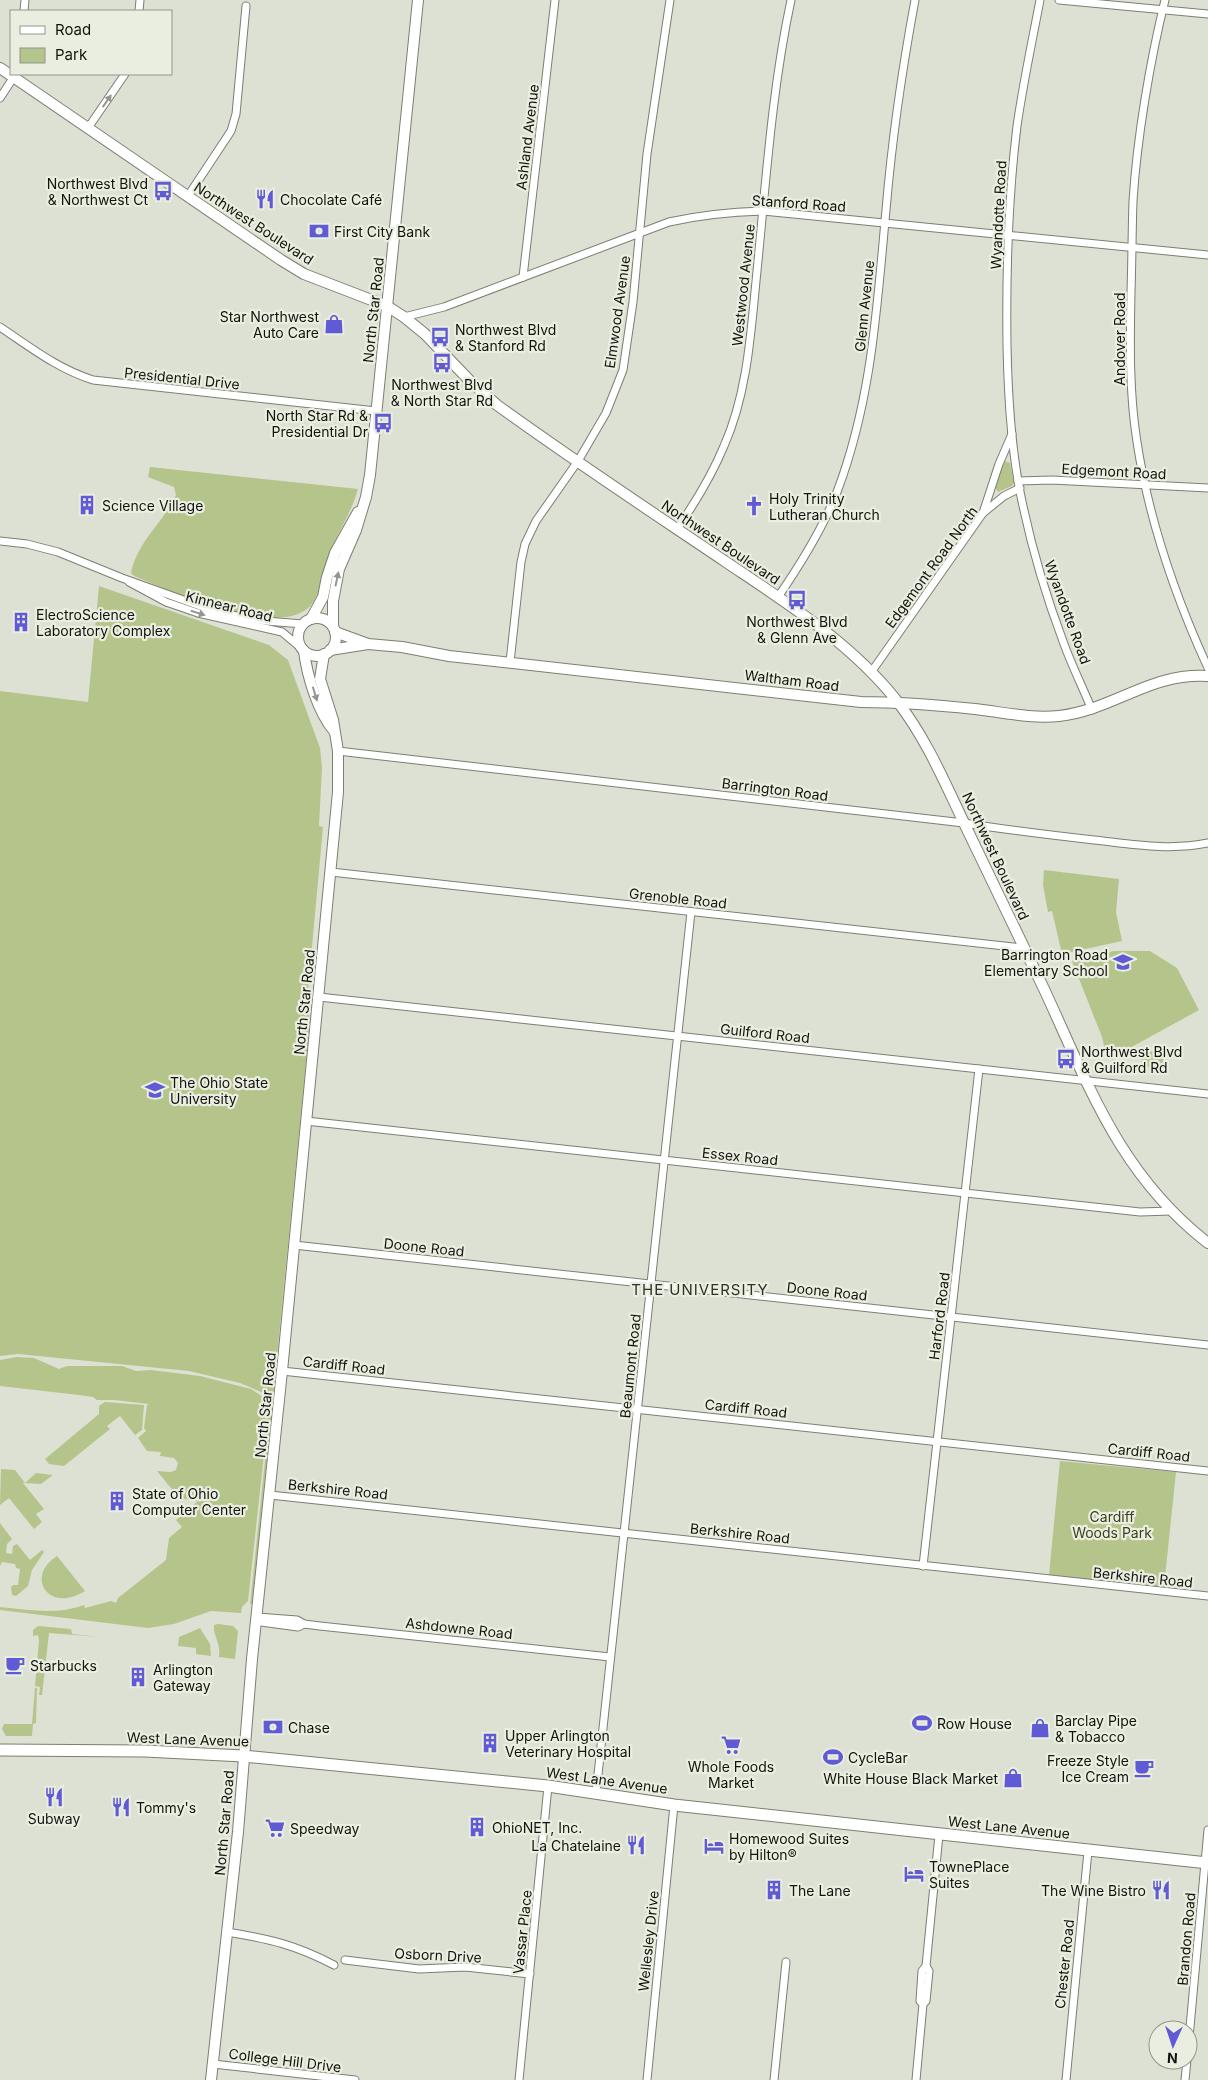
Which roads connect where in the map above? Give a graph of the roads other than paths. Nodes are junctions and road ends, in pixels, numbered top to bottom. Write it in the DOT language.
graph roads {
  1 [pos="418,0"];
  2 [pos="555,0"];
  3 [pos="670,0"];
  4 [pos="791,0"];
  5 [pos="915,0"];
  6 [pos="1040,0"];
  7 [pos="1059,0"];
  8 [pos="1165,0"];
  9 [pos="246,6"];
  10 [pos="1163,10"];
  11 [pos="1208,14"];
  12 [pos="125,75"];
  13 [pos="15,76"];
  14 [pos="0,98"];
  15 [pos="88,128"];
  16 [pos="188,196"];
  17 [pos="763,211"];
  18 [pos="885,223"];
  19 [pos="640,232"];
  20 [pos="1008,236"];
  21 [pos="1132,248"];
  22 [pos="1208,255"];
  23 [pos="523,277"];
  24 [pos="387,306"];
  25 [pos="404,317"];
  26 [pos="0,327"];
  27 [pos="376,412"];
  28 [pos="1012,433"];
  29 [pos="578,461"];
  30 [pos="1019,484"];
  31 [pos="1146,486"];
  32 [pos="1208,488"];
  33 [pos="364,503"];
  34 [pos="983,513"];
  35 [pos="677,529"];
  36 [pos="0,540"];
  37 [pos="122,578"];
  38 [pos="778,597"];
  39 [pos="307,621"];
  40 [pos="334,629"];
  41 [pos="368,644"];
  42 [pos="302,649"];
  43 [pos="327,652"];
  44 [pos="510,662"];
  45 [pos="1208,668"];
  46 [pos="872,671"];
  47 [pos="1208,676"];
  48 [pos="898,702"];
  49 [pos="1092,710"];
  50 [pos="334,732"];
  51 [pos="338,751"];
  52 [pos="964,823"];
  53 [pos="1208,842"];
  54 [pos="331,872"];
  55 [pos="692,912"];
  56 [pos="1023,948"];
  57 [pos="318,996"];
  58 [pos="678,1036"];
  59 [pos="979,1069"];
  60 [pos="1086,1081"];
  61 [pos="1208,1094"];
  62 [pos="306,1121"];
  63 [pos="664,1160"];
  64 [pos="966,1193"];
  65 [pos="1172,1211"];
  66 [pos="1208,1243"];
  67 [pos="294,1245"];
  68 [pos="651,1284"];
  69 [pos="952,1317"];
  70 [pos="1208,1345"];
  71 [pos="282,1371"];
  72 [pos="638,1408"];
  73 [pos="938,1441"];
  74 [pos="1208,1471"];
  75 [pos="270,1495"];
  76 [pos="624,1533"];
  77 [pos="923,1566"];
  78 [pos="1208,1596"];
  79 [pos="256,1619"];
  80 [pos="610,1657"];
  81 [pos="0,1750"];
  82 [pos="243,1756"];
  83 [pos="548,1786"];
  84 [pos="596,1793"];
  85 [pos="674,1806"];
  86 [pos="1208,1830"];
  87 [pos="939,1835"];
  88 [pos="1088,1851"];
  89 [pos="1206,1863"];
  90 [pos="227,1932"];
  91 [pos="345,1960"];
  92 [pos="786,1962"];
  93 [pos="334,1965"];
  94 [pos="530,1974"];
  95 [pos="1191,2020"];
  96 [pos="213,2064"];
  97 [pos="211,2080"];
  98 [pos="355,2080"];
  99 [pos="519,2080"];
  100 [pos="646,2080"];
  101 [pos="774,2080"];
  102 [pos="916,2080"];
  103 [pos="1066,2080"];
  1 -- 24 [label="street, North Star Road"];
  2 -- 23 [label="street, Ashland Avenue"];
  3 -- 19 [label="street, Elmwood Avenue"];
  4 -- 17 [label="street, Westwood Avenue"];
  5 -- 18 [label="street, Glenn Avenue"];
  6 -- 20 [label="street, Wyandotte Road"];
  7 -- 10 [label="street"];
  8 -- 10 [label="street, Andover Road"];
  9 -- 16 [label="street"];
  10 -- 11 [label="street"];
  10 -- 21 [label="street, Andover Road"];
  15 -- 12 [label="street, one-way"];
  13 -- 14 [label="street"];
  13 -- 15 [label="street, Northwest Boulevard"];
  15 -- 16 [label="street, Northwest Boulevard"];
  16 -- 24 [label="street, Northwest Boulevard"];
  17 -- 18 [label="street, Stanford Road"];
  17 -- 19 [label="street, Stanford Road"];
  17 -- 35 [label="street, Westwood Avenue"];
  18 -- 20 [label="street, Stanford Road"];
  18 -- 38 [label="street, Glenn Avenue"];
  19 -- 23 [label="street, Stanford Road"];
  19 -- 29 [label="street, Elmwood Avenue"];
  20 -- 21 [label="street, Stanford Road"];
  20 -- 28 [label="street, Wyandotte Road"];
  21 -- 22 [label="street, Stanford Road"];
  21 -- 31 [label="street, Andover Road"];
  23 -- 25 [label="street, Stanford Road"];
  24 -- 25 [label="street, Northwest Boulevard"];
  24 -- 27 [label="street, North Star Road"];
  25 -- 29 [label="street, Northwest Boulevard"];
  26 -- 27 [label="street, Presidential Drive"];
  27 -- 33 [label="street, North Star Road"];
  28 -- 30 [label="street, Wyandotte Road"];
  28 -- 34 [label="street, Wyandotte Road"];
  29 -- 35 [label="street, Northwest Boulevard"];
  29 -- 44 [label="street, Elmwood Avenue"];
  30 -- 31 [label="street, Edgemont Road"];
  30 -- 34 [label="street, Edgemont Road North"];
  30 -- 49 [label="street, Wyandotte Road"];
  31 -- 32 [label="street, Edgemont Road"];
  31 -- 45 [label="street, Andover Road"];
  33 -- 39 [label="street, North Star Road"];
  40 -- 33 [label="street, North Star Road, one-way"];
  34 -- 46 [label="street, Edgemont Road North"];
  35 -- 38 [label="street, Northwest Boulevard"];
  36 -- 37 [label="street, Kinnear Road"];
  37 -- 39 [label="street, Kinnear Road"];
  37 -- 42 [label="street, Kinnear Road, one-way"];
  38 -- 46 [label="street, Northwest Boulevard"];
  39 -- 40 [label="street"];
  39 -- 42 [label="street"];
  40 -- 41 [label="street, Waltham Road"];
  40 -- 43 [label="street"];
  41 -- 43 [label="street, Waltham Road"];
  41 -- 44 [label="street, Waltham Road"];
  42 -- 43 [label="street"];
  42 -- 50 [label="street, North Star Road, one-way"];
  43 -- 50 [label="street, North Star Road"];
  44 -- 48 [label="street, Waltham Road"];
  46 -- 48 [label="street, Northwest Boulevard"];
  47 -- 49 [label="street, Waltham Road"];
  48 -- 49 [label="street, Waltham Road"];
  48 -- 52 [label="street, Northwest Boulevard"];
  50 -- 51 [label="street, North Star Road"];
  51 -- 52 [label="street, Barrington Road"];
  51 -- 54 [label="street, North Star Road"];
  52 -- 53 [label="street, Barrington Road"];
  52 -- 56 [label="street, Northwest Boulevard"];
  54 -- 55 [label="street, Grenoble Road"];
  54 -- 57 [label="street, North Star Road"];
  55 -- 56 [label="street, Grenoble Road"];
  55 -- 58 [label="street, Beaumont Road"];
  56 -- 60 [label="street, Northwest Boulevard"];
  57 -- 58 [label="street, Guilford Road"];
  57 -- 62 [label="street, North Star Road"];
  58 -- 59 [label="street, Guilford Road"];
  58 -- 63 [label="street, Beaumont Road"];
  59 -- 60 [label="street, Guilford Road"];
  59 -- 64 [label="street, Harford Road"];
  60 -- 61 [label="street, Guilford Road"];
  60 -- 65 [label="street, Northwest Boulevard"];
  62 -- 63 [label="street, Essex Road"];
  62 -- 67 [label="street, North Star Road"];
  63 -- 64 [label="street, Essex Road"];
  63 -- 68 [label="street, Beaumont Road"];
  64 -- 65 [label="street, Essex Road"];
  64 -- 69 [label="street, Harford Road"];
  65 -- 66 [label="street, Northwest Boulevard"];
  67 -- 68 [label="street, Doone Road"];
  67 -- 71 [label="street, North Star Road"];
  68 -- 69 [label="street, Doone Road"];
  68 -- 72 [label="street, Beaumont Road"];
  69 -- 70 [label="street, Doone Road"];
  69 -- 73 [label="street, Harford Road"];
  71 -- 72 [label="street, Cardiff Road"];
  71 -- 75 [label="street, North Star Road"];
  72 -- 73 [label="street, Cardiff Road"];
  72 -- 76 [label="street, Beaumont Road"];
  73 -- 74 [label="street, Cardiff Road"];
  73 -- 77 [label="street, Harford Road"];
  75 -- 76 [label="street, Berkshire Road"];
  75 -- 79 [label="street, North Star Road"];
  76 -- 77 [label="street, Berkshire Road"];
  76 -- 80 [label="street, Beaumont Road"];
  77 -- 78 [label="street, Berkshire Road"];
  79 -- 80 [label="street, Ashdowne Road"];
  79 -- 82 [label="street, North Star Road"];
  80 -- 84 [label="street, Beaumont Road"];
  81 -- 82 [label="main road, West Lane Avenue"];
  82 -- 83 [label="main road, West Lane Avenue"];
  82 -- 90 [label="street, North Star Road"];
  83 -- 84 [label="main road, West Lane Avenue"];
  83 -- 94 [label="street, Vassar Place"];
  84 -- 85 [label="main road, West Lane Avenue"];
  85 -- 87 [label="main road, West Lane Avenue"];
  85 -- 100 [label="street, Wellesley Drive"];
  86 -- 89 [label="street, Brandon Road"];
  87 -- 88 [label="main road, West Lane Avenue"];
  87 -- 102 [label="street"];
  88 -- 89 [label="main road, West Lane Avenue"];
  88 -- 103 [label="street, Chester Road"];
  89 -- 95 [label="street, Brandon Road"];
  90 -- 93 [label="street"];
  90 -- 96 [label="street, North Star Road"];
  91 -- 94 [label="street, Osborn Drive"];
  92 -- 101 [label="street"];
  94 -- 99 [label="street, Vassar Place"];
  96 -- 97 [label="street, North Star Road"];
  96 -- 98 [label="street, College Hill Drive"];
}
